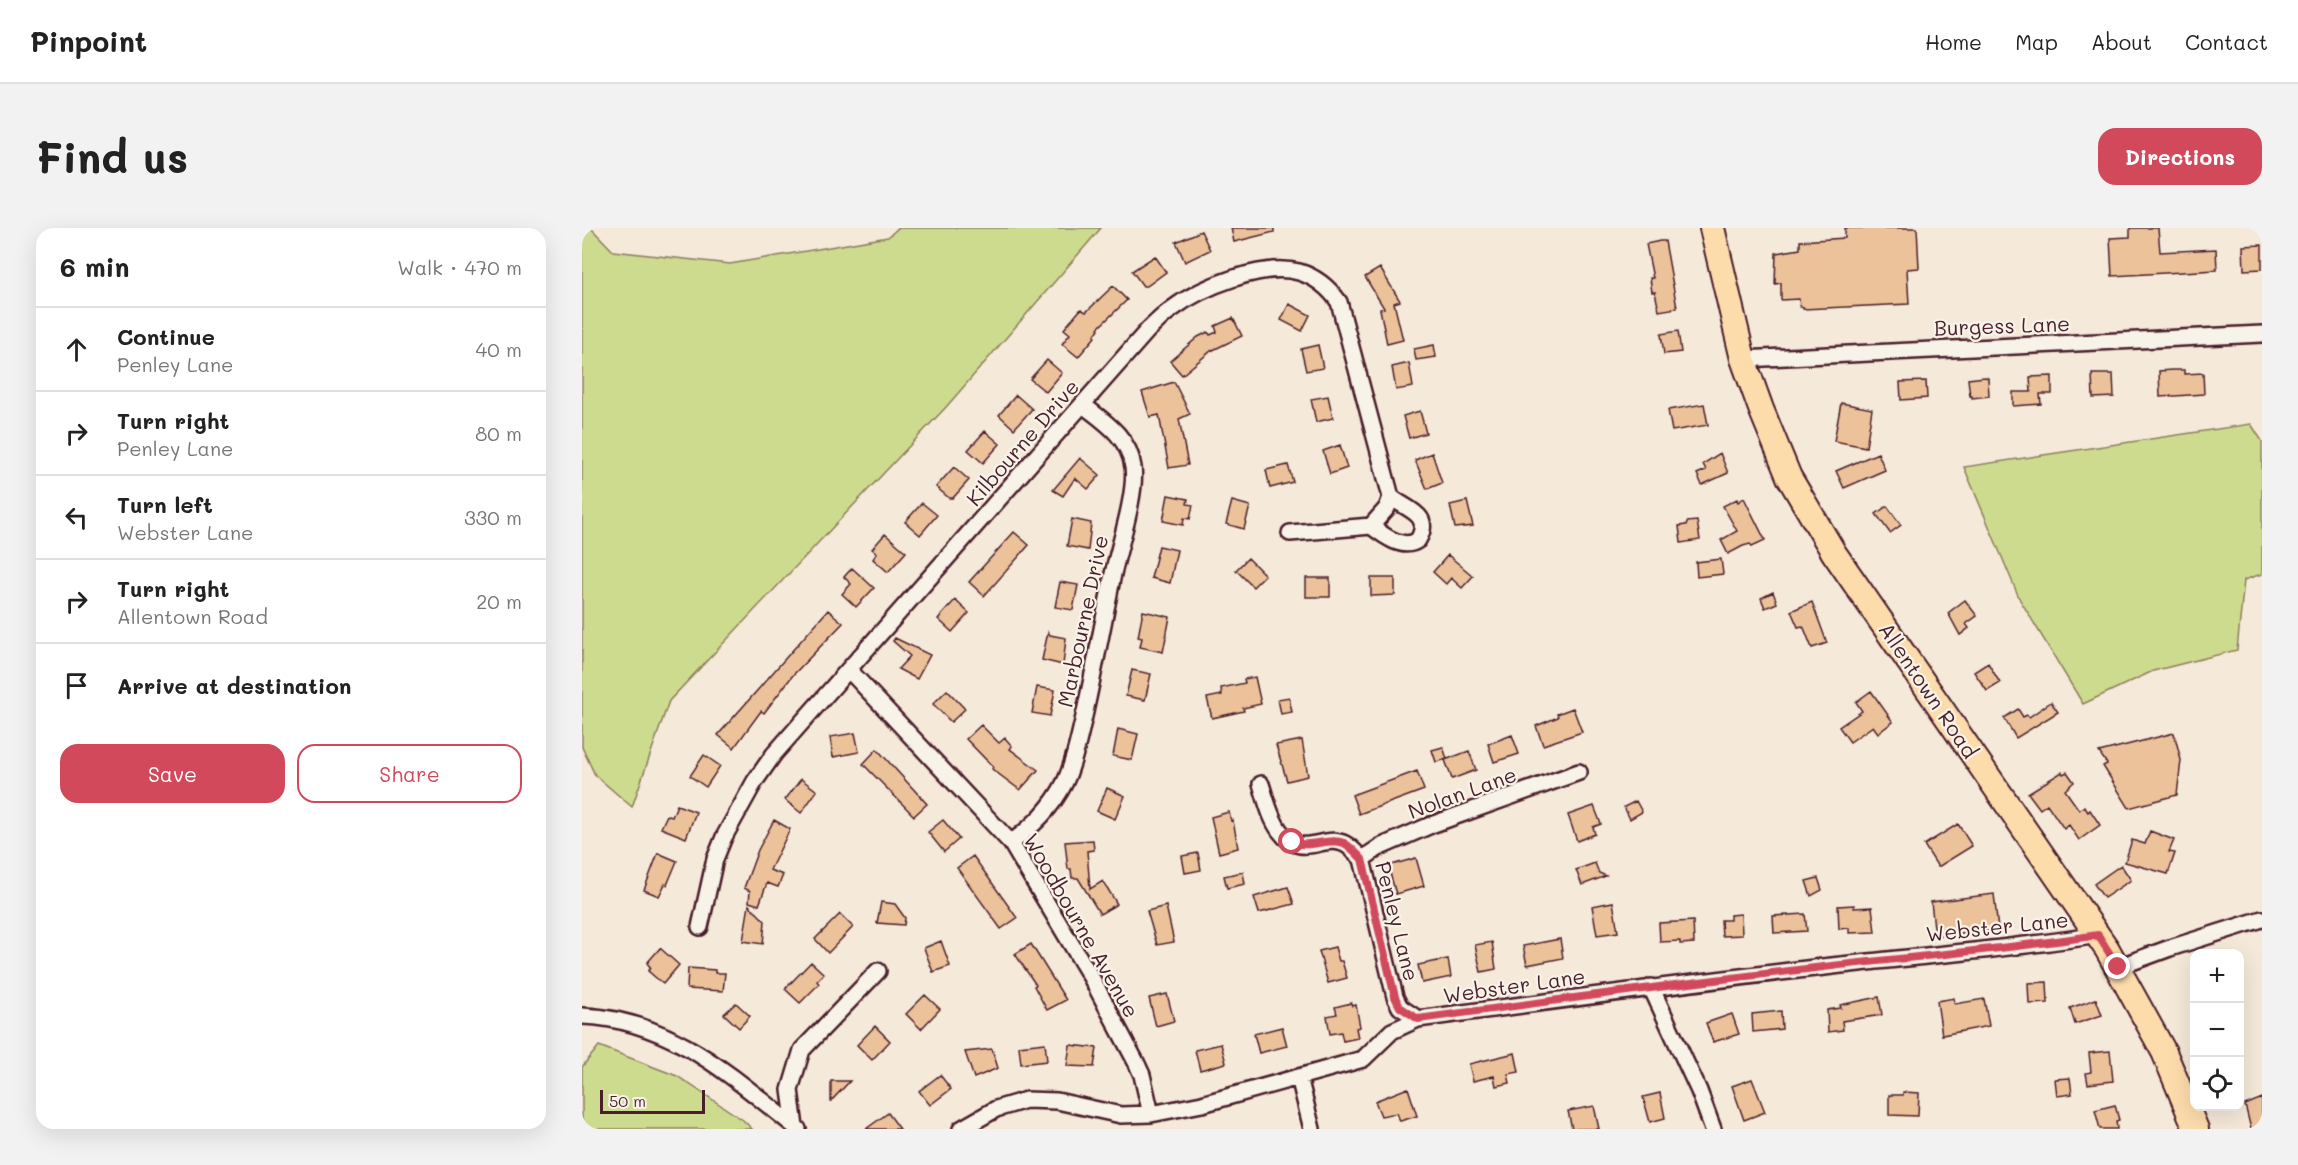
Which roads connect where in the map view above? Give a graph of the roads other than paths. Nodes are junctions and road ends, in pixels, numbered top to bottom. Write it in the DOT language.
graph roads {
  1 [pos="1712,228"];
  2 [pos="2262,334"];
  3 [pos="1743,358"];
  4 [pos="1083,405"];
  5 [pos="1391,497"];
  6 [pos="1371,526"];
  7 [pos="1290,533"];
  8 [pos="849,670"];
  9 [pos="1579,772"];
  10 [pos="1261,784"];
  11 [pos="1011,843"];
  12 [pos="1362,859"];
  13 [pos="2262,919"];
  14 [pos="700,927"];
  15 [pos="2098,935"];
  16 [pos="2118,967"];
  17 [pos="878,971"];
  18 [pos="1651,987"];
  19 [pos="582,1016"];
  20 [pos="1418,1019"];
  21 [pos="1299,1077"];
  22 [pos="1150,1114"];
  23 [pos="793,1125"];
  24 [pos="961,1129"];
  25 [pos="1312,1129"];
  26 [pos="1713,1129"];
  27 [pos="2196,1129"];
  1 -- 3 [label="main road, Allentown Road"];
  2 -- 3 [label="street, Burgess Lane"];
  3 -- 15 [label="main road, Allentown Road"];
  4 -- 5 [label="street, Kilbourne Drive"];
  4 -- 8 [label="street, Kilbourne Drive"];
  4 -- 11 [label="street, Marbourne Drive"];
  5 -- 6 [label="street"];
  5 -- 6 [label="street"];
  6 -- 7 [label="street"];
  8 -- 11 [label="street, Woodbourne Avenue"];
  8 -- 14 [label="street, Kilbourne Drive"];
  9 -- 12 [label="street, Nolan Lane"];
  10 -- 12 [label="street, Penley Lane"];
  11 -- 22 [label="street, Woodbourne Avenue"];
  12 -- 20 [label="street, Penley Lane"];
  13 -- 16 [label="street"];
  15 -- 16 [label="main road, Allentown Road"];
  15 -- 18 [label="street, Webster Lane"];
  16 -- 27 [label="main road, Allentown Road"];
  17 -- 23 [label="street"];
  18 -- 20 [label="street, Webster Lane"];
  18 -- 26 [label="street"];
  19 -- 23 [label="street"];
  20 -- 21 [label="street, Webster Lane"];
  21 -- 22 [label="street, Webster Lane"];
  21 -- 25 [label="street"];
  22 -- 24 [label="street, Webster Lane"];
}
